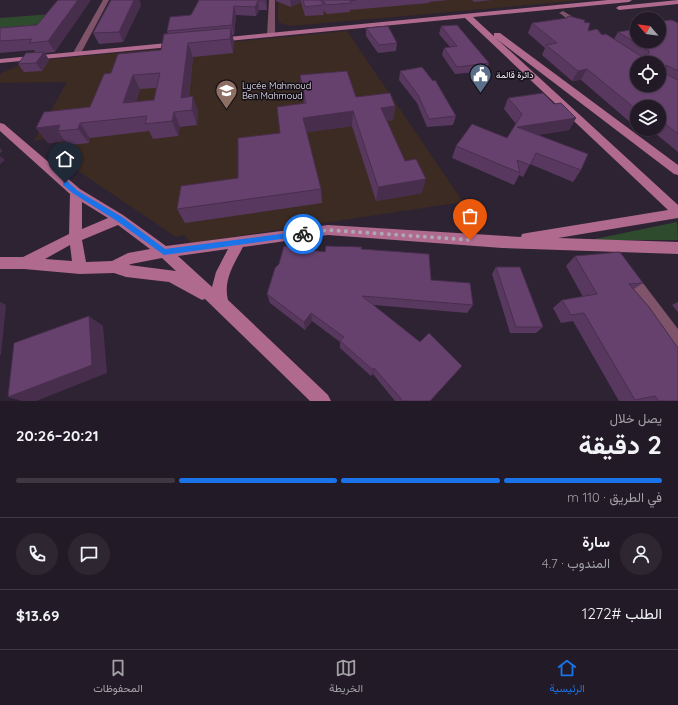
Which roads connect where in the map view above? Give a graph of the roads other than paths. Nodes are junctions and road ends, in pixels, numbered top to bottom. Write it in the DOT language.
graph roads {
  1 [pos="106,0"];
  2 [pos="272,0"];
  3 [pos="629,0"];
  4 [pos="678,2"];
  5 [pos="563,13"];
  6 [pos="475,19"];
  7 [pos="502,20"];
  8 [pos="588,30"];
  9 [pos="271,35"];
  10 [pos="209,41"];
  11 [pos="186,43"];
  12 [pos="77,53"];
  13 [pos="0,61"];
  14 [pos="0,126"];
  15 [pos="678,171"];
  16 [pos="76,192"];
  17 [pos="678,212"];
  18 [pos="119,219"];
  19 [pos="75,238"];
  20 [pos="239,242"];
  21 [pos="502,242"];
  22 [pos="609,247"];
  23 [pos="678,248"];
  24 [pos="164,252"];
  25 [pos="24,263"];
  26 [pos="0,264"];
  27 [pos="114,267"];
  28 [pos="80,268"];
  29 [pos="221,304"];
  30 [pos="678,342"];
  31 [pos="322,401"];
  1 -- 12 [label="street"];
  2 -- 9 [label="street"];
  3 -- 6 [label="street"];
  4 -- 5 [label="street"];
  5 -- 7 [label="street"];
  5 -- 8 [label="street"];
  6 -- 9 [label="street"];
  6 -- 15 [label="street"];
  6 -- 17 [label="street"];
  9 -- 10 [label="street"];
  11 -- 12 [label="street"];
  12 -- 13 [label="street"];
  14 -- 16 [label="street"];
  16 -- 18 [label="street"];
  16 -- 19 [label="street"];
  17 -- 21 [label="street"];
  18 -- 19 [label="street"];
  18 -- 24 [label="street"];
  19 -- 25 [label="street"];
  19 -- 28 [label="street"];
  20 -- 21 [label="street"];
  20 -- 24 [label="street"];
  20 -- 29 [label="street"];
  21 -- 22 [label="street"];
  22 -- 23 [label="street"];
  22 -- 30 [label="street"];
  24 -- 27 [label="street"];
  24 -- 29 [label="street"];
  25 -- 26 [label="street"];
  25 -- 28 [label="street"];
  27 -- 28 [label="street"];
  27 -- 29 [label="street"];
  29 -- 31 [label="street"];
}
